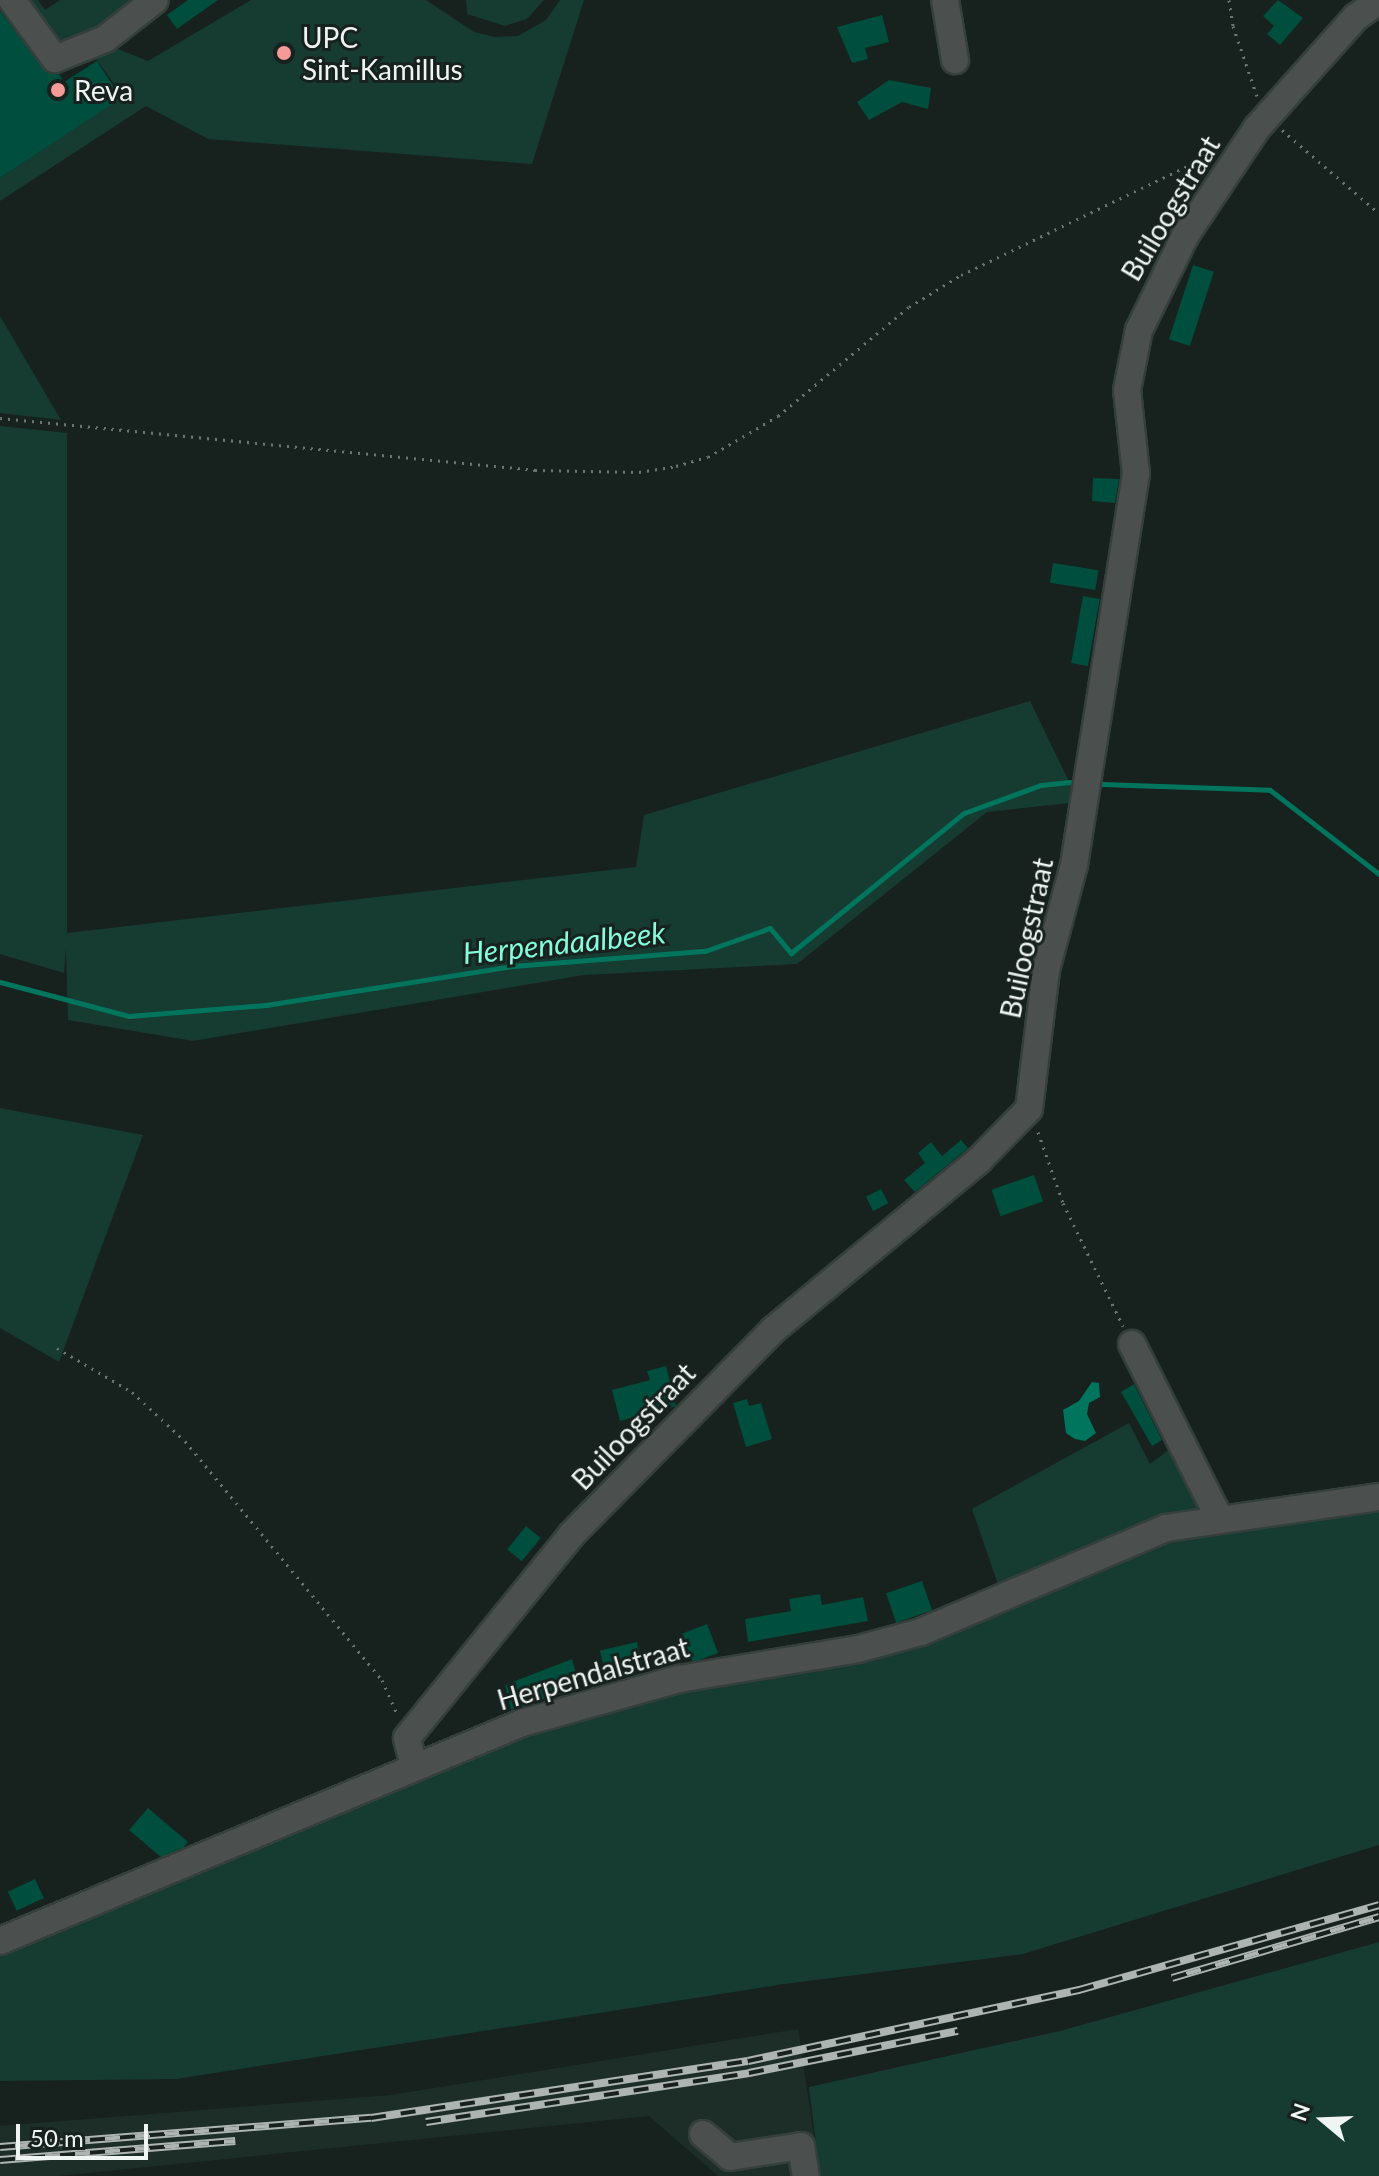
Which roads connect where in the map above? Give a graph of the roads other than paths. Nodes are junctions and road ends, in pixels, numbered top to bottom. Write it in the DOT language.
graph roads {
  1 [pos="12,0"];
  2 [pos="155,0"];
  3 [pos="945,0"];
  4 [pos="1379,1"];
  5 [pos="955,60"];
  6 [pos="1132,1344"];
  7 [pos="1379,1497"];
  8 [pos="1219,1518"];
  9 [pos="414,1765"];
  10 [pos="0,1941"];
  11 [pos="703,2134"];
  12 [pos="806,2176"];
  1 -- 2 [label="street"];
  3 -- 5 [label="street"];
  4 -- 9 [label="street, Builoogstraat"];
  6 -- 8 [label="street"];
  7 -- 8 [label="street, Herpendalstraat"];
  8 -- 9 [label="street, Herpendalstraat"];
  9 -- 10 [label="street, Herpendalstraat"];
  11 -- 12 [label="street"];
}
